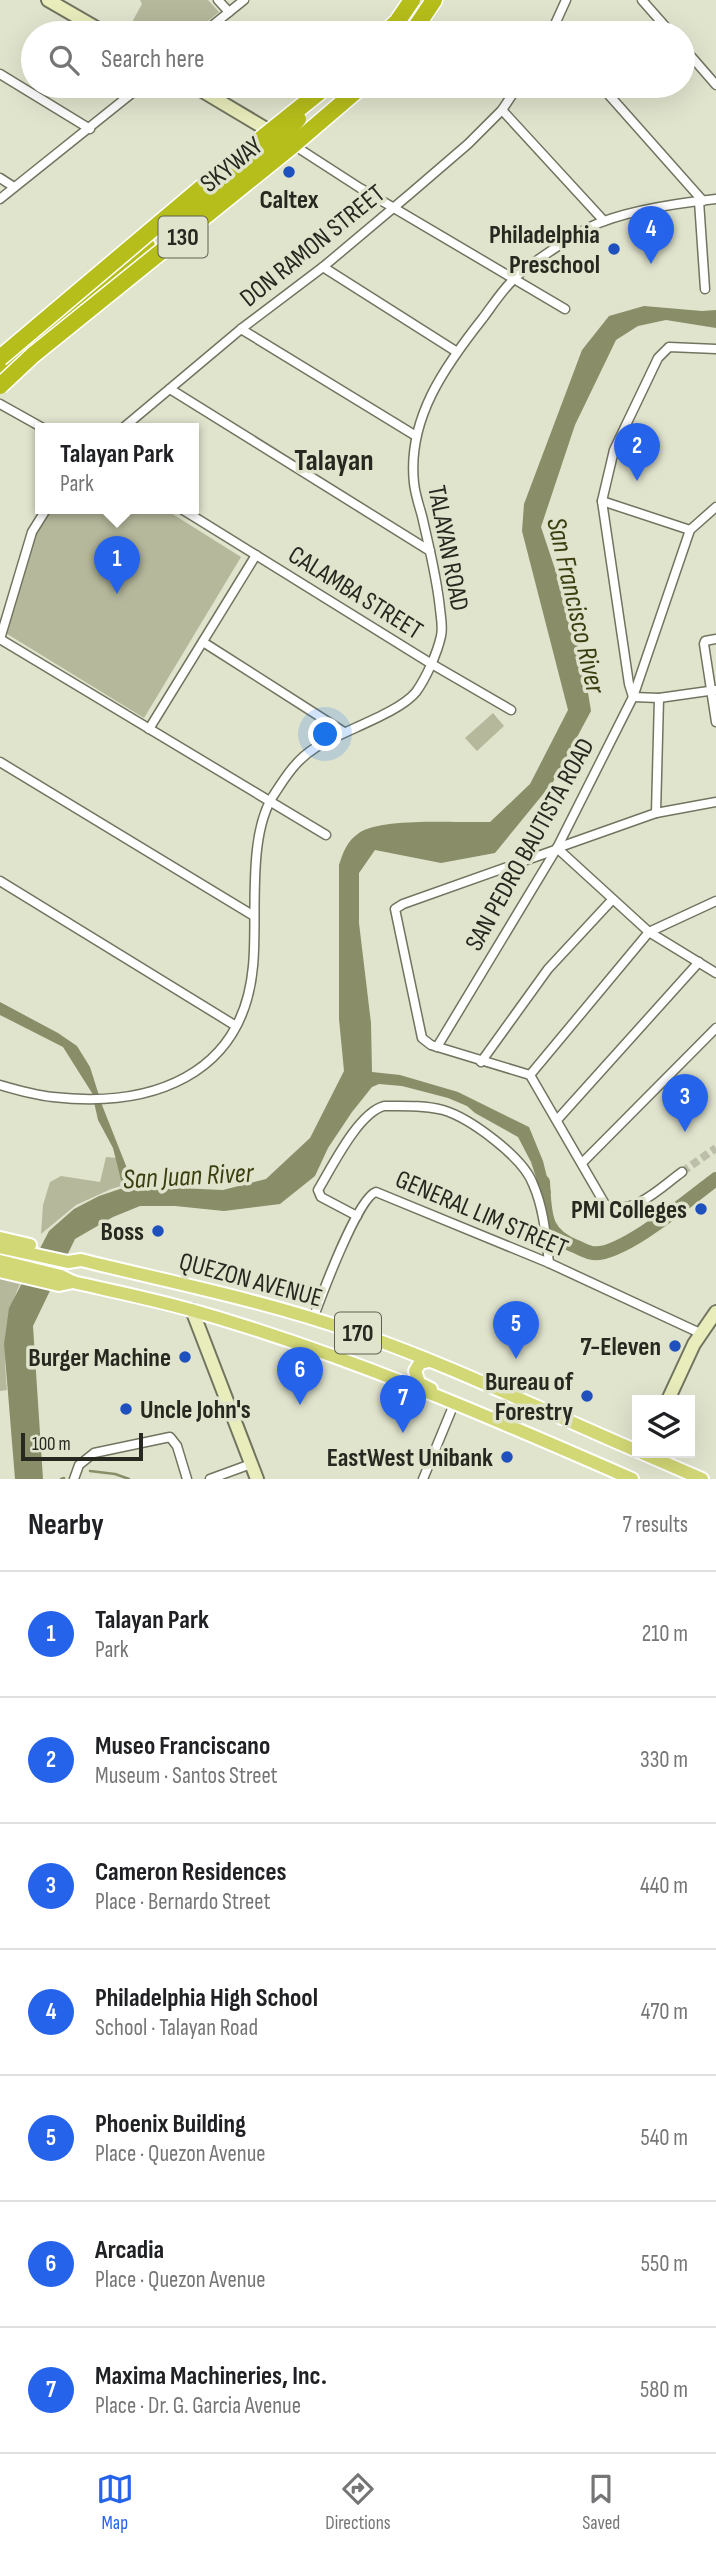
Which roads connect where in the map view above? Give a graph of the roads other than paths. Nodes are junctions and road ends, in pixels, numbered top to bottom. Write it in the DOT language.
graph roads {
  1 [pos="48,0"];
  2 [pos="218,0"];
  3 [pos="244,0"];
  4 [pos="412,0"];
  5 [pos="435,0"];
  6 [pos="566,0"];
  7 [pos="642,0"];
  8 [pos="229,12"];
  9 [pos="84,21"];
  10 [pos="218,21"];
  11 [pos="398,21"];
  12 [pos="421,21"];
  13 [pos="558,21"];
  14 [pos="660,21"];
  15 [pos="695,61"];
  16 [pos="0,74"];
  17 [pos="716,85"];
  18 [pos="21,87"];
  19 [pos="39,98"];
  20 [pos="127,98"];
  21 [pos="214,98"];
  22 [pos="311,98"];
  23 [pos="312,98"];
  24 [pos="315,98"];
  25 [pos="348,98"];
  26 [pos="349,98"];
  27 [pos="510,98"];
  28 [pos="611,98"];
  29 [pos="502,110"];
  30 [pos="90,129"];
  31 [pos="272,133"];
  32 [pos="292,144"];
  33 [pos="0,178"];
  34 [pos="14,187"];
  35 [pos="0,199"];
  36 [pos="716,199"];
  37 [pos="701,201"];
  38 [pos="393,207"];
  39 [pos="604,221"];
  40 [pos="323,267"];
  41 [pos="514,279"];
  42 [pos="705,289"];
  43 [pos="565,309"];
  44 [pos="242,329"];
  45 [pos="716,349"];
  46 [pos="457,352"];
  47 [pos="0,356"];
  48 [pos="0,369"];
  49 [pos="0,387"];
  50 [pos="170,389"];
  51 [pos="0,404"];
  52 [pos="35,423"];
  53 [pos="129,423"];
  54 [pos="416,436"];
  55 [pos="602,501"];
  56 [pos="716,507"];
  57 [pos="43,514"];
  58 [pos="190,514"];
  59 [pos="690,530"];
  60 [pos="430,551"];
  61 [pos="256,555"];
  62 [pos="0,639"];
  63 [pos="716,639"];
  64 [pos="203,642"];
  65 [pos="430,663"];
  66 [pos="713,691"];
  67 [pos="633,698"];
  68 [pos="659,698"];
  69 [pos="511,710"];
  70 [pos="716,722"];
  71 [pos="149,729"];
  72 [pos="344,732"];
  73 [pos="0,762"];
  74 [pos="269,802"];
  75 [pos="716,802"];
  76 [pos="656,813"];
  77 [pos="326,835"];
  78 [pos="556,849"];
  79 [pos="0,881"];
  80 [pos="612,900"];
  81 [pos="716,901"];
  82 [pos="254,916"];
  83 [pos="649,932"];
  84 [pos="699,962"];
  85 [pos="716,973"];
  86 [pos="236,1026"];
  87 [pos="716,1028"];
  88 [pos="437,1047"];
  89 [pos="481,1062"];
  90 [pos="530,1075"];
  91 [pos="0,1085"];
  92 [pos="557,1120"];
  93 [pos="582,1163"];
  94 [pos="682,1172"];
  95 [pos="356,1216"];
  96 [pos="0,1238"];
  97 [pos="0,1247"];
  98 [pos="31,1250"];
  99 [pos="0,1261"];
  100 [pos="549,1263"];
  101 [pos="0,1271"];
  102 [pos="23,1271"];
  103 [pos="192,1310"];
  104 [pos="714,1318"];
  105 [pos="313,1319"];
  106 [pos="702,1334"];
  107 [pos="429,1361"];
  108 [pos="670,1395"];
  109 [pos="678,1395"];
  110 [pos="460,1407"];
  111 [pos="632,1449"];
  112 [pos="655,1458"];
  113 [pos="251,1464"];
  114 [pos="74,1479"];
  115 [pos="187,1479"];
  116 [pos="210,1479"];
  117 [pos="257,1479"];
  118 [pos="423,1479"];
  119 [pos="632,1479"];
  120 [pos="702,1479"];
  1 -- 9 [label="main road"];
  2 -- 8 [label="street"];
  3 -- 8 [label="street"];
  4 -- 11 [label="highway, bridge"];
  5 -- 12 [label="highway"];
  6 -- 13 [label="street"];
  7 -- 14 [label="street"];
  8 -- 10 [label="street"];
  15 -- 17 [label="street"];
  16 -- 18 [label="street"];
  19 -- 30 [label="street"];
  20 -- 30 [label="street"];
  21 -- 31 [label="main road"];
  22 -- 47 [label="highway, SKYWAY, bridge"];
  23 -- 31 [label="main road, 130"];
  24 -- 48 [label="highway, bridge"];
  25 -- 32 [label="main road, 130"];
  26 -- 49 [label="highway, SKYWAY, bridge"];
  27 -- 29 [label="street, DON RAMON STREET"];
  28 -- 37 [label="street"];
  29 -- 38 [label="street, DON RAMON STREET"];
  29 -- 39 [label="street"];
  30 -- 34 [label="street"];
  31 -- 32 [label="main road, bridge"];
  31 -- 47 [label="main road, 130"];
  32 -- 38 [label="street"];
  32 -- 49 [label="main road, 130"];
  33 -- 34 [label="street"];
  34 -- 35 [label="street"];
  36 -- 37 [label="street, TALAYAN ROAD"];
  37 -- 39 [label="street, TALAYAN ROAD"];
  37 -- 42 [label="street"];
  38 -- 40 [label="street, DON RAMON STREET"];
  38 -- 41 [label="street"];
  39 -- 41 [label="street, TALAYAN ROAD"];
  40 -- 44 [label="street, DON RAMON STREET"];
  40 -- 46 [label="street"];
  41 -- 43 [label="street"];
  41 -- 46 [label="street, TALAYAN ROAD"];
  44 -- 50 [label="street, DON RAMON STREET"];
  44 -- 54 [label="street"];
  45 -- 55 [label="street"];
  46 -- 54 [label="street, TALAYAN ROAD"];
  50 -- 53 [label="street, DON RAMON STREET"];
  50 -- 60 [label="street"];
  51 -- 52 [label="street"];
  54 -- 60 [label="street, TALAYAN ROAD"];
  55 -- 59 [label="street"];
  55 -- 67 [label="street"];
  56 -- 59 [label="street, SAN PEDRO BAUTISTA ROAD"];
  57 -- 62 [label="street"];
  58 -- 61 [label="street, CALAMBA STREET"];
  59 -- 67 [label="street, SAN PEDRO BAUTISTA ROAD"];
  60 -- 65 [label="street, TALAYAN ROAD"];
  61 -- 64 [label="street"];
  61 -- 65 [label="street, CALAMBA STREET"];
  62 -- 71 [label="street"];
  63 -- 66 [label="street"];
  64 -- 71 [label="street"];
  64 -- 72 [label="street"];
  65 -- 69 [label="street, CALAMBA STREET"];
  65 -- 72 [label="street, TALAYAN ROAD"];
  66 -- 68 [label="street"];
  66 -- 70 [label="street"];
  67 -- 68 [label="street"];
  67 -- 78 [label="street, SAN PEDRO BAUTISTA ROAD"];
  68 -- 76 [label="street"];
  71 -- 74 [label="street"];
  72 -- 74 [label="street, TALAYAN ROAD"];
  73 -- 82 [label="street"];
  74 -- 77 [label="street"];
  74 -- 82 [label="street, TALAYAN ROAD"];
  75 -- 76 [label="street"];
  76 -- 78 [label="street"];
  78 -- 80 [label="street"];
  78 -- 88 [label="street, SAN PEDRO BAUTISTA ROAD"];
  78 -- 88 [label="street"];
  79 -- 86 [label="street"];
  80 -- 83 [label="street"];
  80 -- 89 [label="street"];
  81 -- 83 [label="street"];
  82 -- 86 [label="street, TALAYAN ROAD"];
  83 -- 84 [label="street"];
  83 -- 90 [label="street"];
  84 -- 85 [label="street"];
  84 -- 92 [label="street"];
  86 -- 91 [label="street, TALAYAN ROAD"];
  87 -- 93 [label="street"];
  88 -- 89 [label="street"];
  89 -- 90 [label="street"];
  90 -- 92 [label="street"];
  92 -- 93 [label="street"];
  93 -- 94 [label="street"];
  95 -- 100 [label="street, GENERAL LIM STREET"];
  95 -- 100 [label="street"];
  95 -- 105 [label="street, GENERAL LIM STREET"];
  96 -- 98 [label="main road"];
  97 -- 98 [label="main road"];
  98 -- 105 [label="main road, QUEZON AVENUE / 170"];
  99 -- 102 [label="main road"];
  100 -- 106 [label="street, GENERAL LIM STREET"];
  101 -- 102 [label="main road"];
  102 -- 103 [label="main road, QUEZON AVENUE / 170"];
  103 -- 110 [label="main road, QUEZON AVENUE / 170"];
  103 -- 113 [label="main road"];
  104 -- 106 [label="main road"];
  105 -- 107 [label="main road, QUEZON AVENUE / 170"];
  106 -- 108 [label="main road"];
  106 -- 109 [label="main road"];
  107 -- 110 [label="main road"];
  107 -- 111 [label="main road, QUEZON AVENUE / 170"];
  110 -- 118 [label="street"];
  110 -- 119 [label="main road, QUEZON AVENUE / 170"];
  112 -- 120 [label="main road"];
  113 -- 116 [label="street"];
  113 -- 117 [label="main road"];
  114 -- 115 [label="street"];
}
